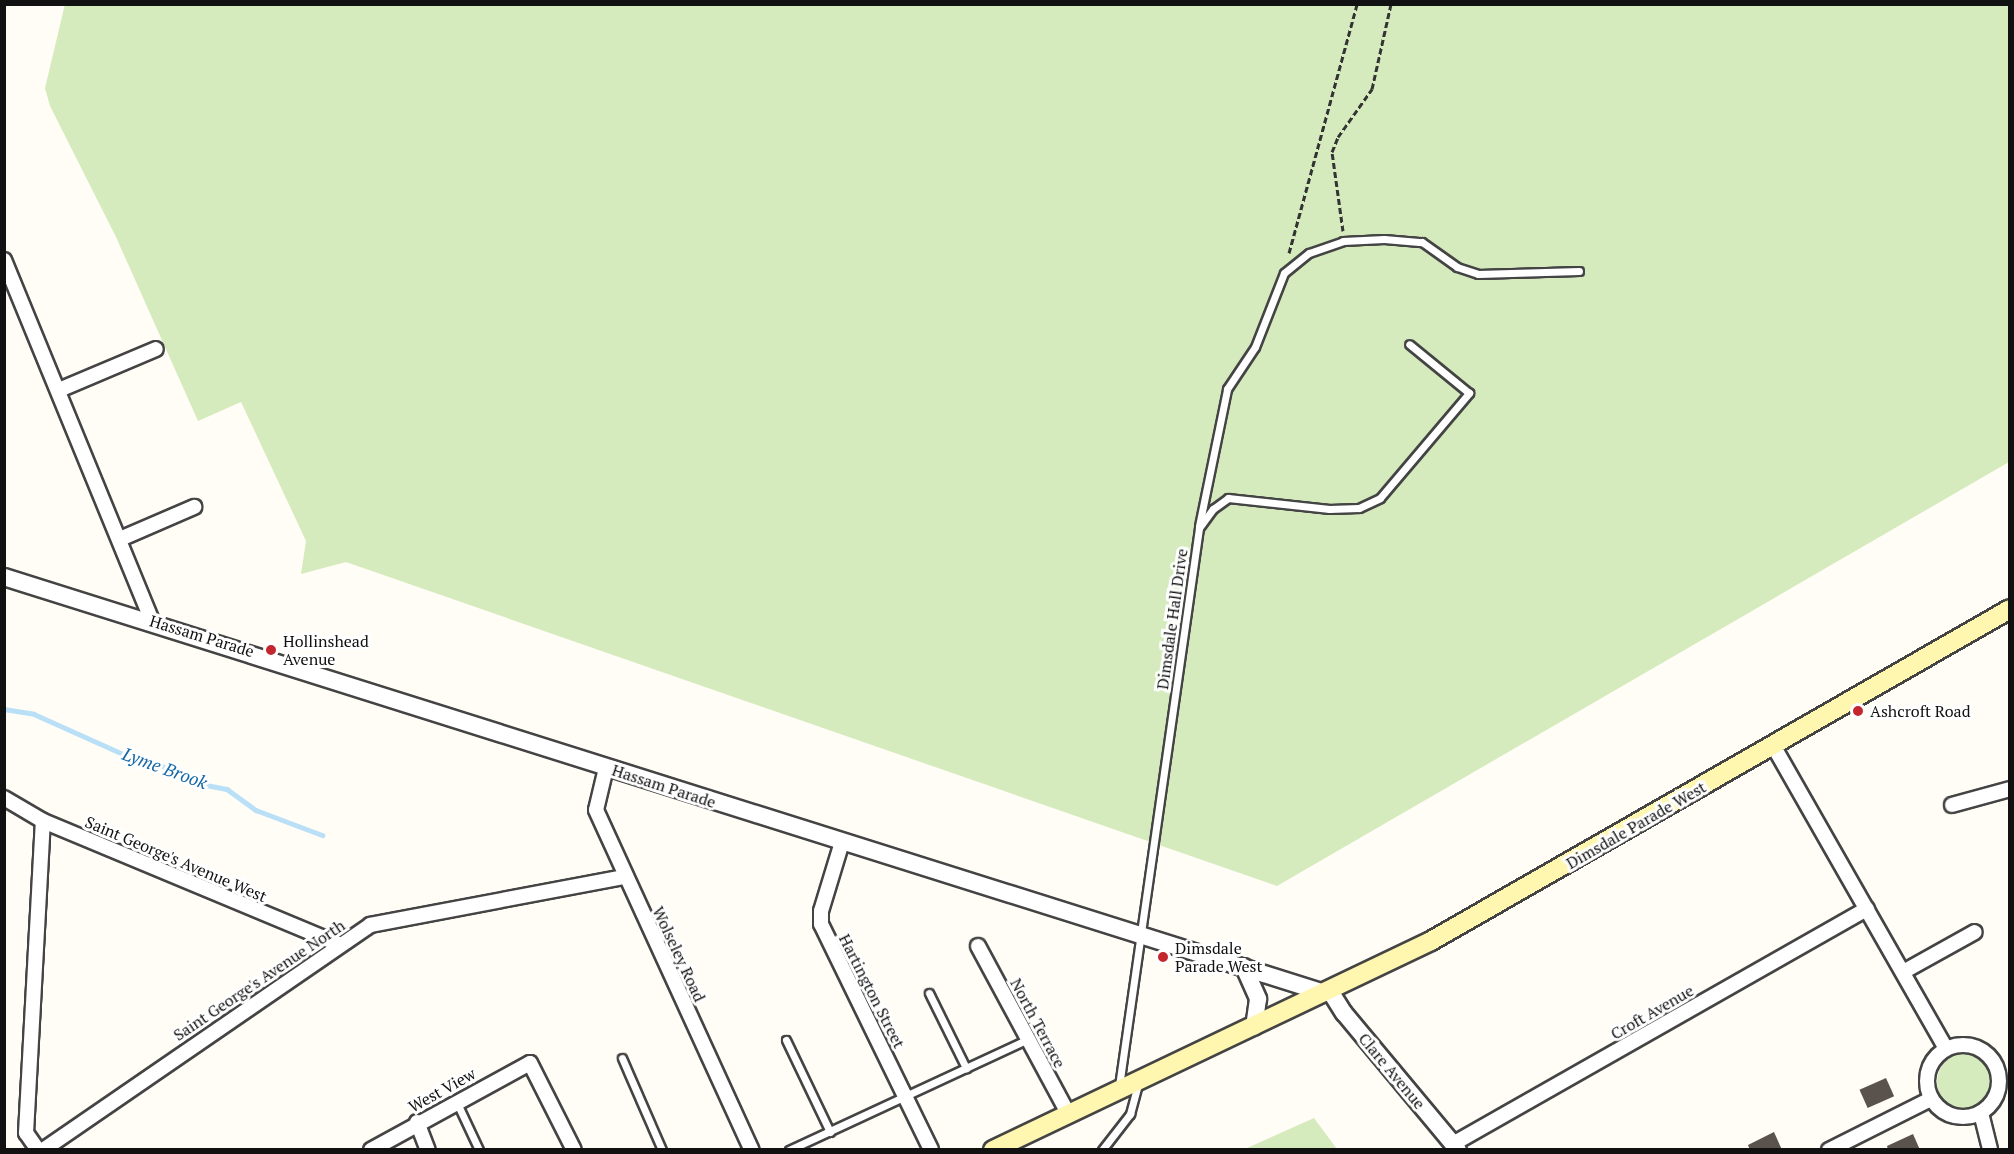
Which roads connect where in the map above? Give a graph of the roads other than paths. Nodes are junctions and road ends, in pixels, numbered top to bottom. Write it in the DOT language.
graph roads {
  1 [pos="4,260"];
  2 [pos="1579,271"];
  3 [pos="1409,344"];
  4 [pos="156,348"];
  5 [pos="59,390"];
  6 [pos="194,507"];
  7 [pos="1199,528"];
  8 [pos="120,539"];
  9 [pos="4,577"];
  10 [pos="2008,612"];
  11 [pos="152,621"];
  12 [pos="1774,747"];
  13 [pos="606,768"];
  14 [pos="2010,789"];
  15 [pos="4,798"];
  16 [pos="1952,805"];
  17 [pos="42,821"];
  18 [pos="842,842"];
  19 [pos="625,877"];
  20 [pos="1867,909"];
  21 [pos="1140,932"];
  22 [pos="1974,932"];
  23 [pos="338,944"];
  24 [pos="978,946"];
  25 [pos="1244,967"];
  26 [pos="1903,972"];
  27 [pos="1327,992"];
  28 [pos="929,993"];
  29 [pos="1254,1027"];
  30 [pos="1028,1039"];
  31 [pos="786,1040"];
  32 [pos="1946,1048"];
  33 [pos="622,1058"];
  34 [pos="2003,1065"];
  35 [pos="966,1068"];
  36 [pos="1139,1082"];
  37 [pos="1118,1092"];
  38 [pos="906,1096"];
  39 [pos="1931,1099"];
  40 [pos="456,1101"];
  41 [pos="1981,1113"];
  42 [pos="1069,1115"];
  43 [pos="417,1122"];
  44 [pos="830,1132"];
  45 [pos="1455,1147"];
  46 [pos="40,1149"];
  47 [pos="371,1149"];
  48 [pos="428,1149"];
  49 [pos="479,1149"];
  50 [pos="574,1149"];
  51 [pos="662,1149"];
  52 [pos="752,1149"];
  53 [pos="789,1149"];
  54 [pos="931,1149"];
  55 [pos="993,1149"];
  56 [pos="1102,1149"];
  57 [pos="1829,1149"];
  58 [pos="1990,1149"];
  1 -- 5 [label="street"];
  2 -- 7 [label="lane"];
  3 -- 7 [label="lane, Dimsdale Hall Drive"];
  4 -- 5 [label="street"];
  5 -- 8 [label="street"];
  6 -- 8 [label="street"];
  7 -- 21 [label="lane, Dimsdale Hall Drive"];
  8 -- 11 [label="street"];
  9 -- 11 [label="street, Hassam Parade"];
  10 -- 12 [label="main road, Dimsdale Parade West"];
  11 -- 13 [label="street, Hassam Parade"];
  12 -- 20 [label="street"];
  12 -- 27 [label="main road, Dimsdale Parade West"];
  13 -- 18 [label="street, Hassam Parade"];
  13 -- 19 [label="street, Wolseley Road"];
  14 -- 16 [label="street"];
  15 -- 17 [label="street, Saint George's Avenue West"];
  17 -- 23 [label="street, Saint George's Avenue West"];
  17 -- 46 [label="street"];
  18 -- 21 [label="street, Hassam Parade"];
  18 -- 38 [label="street, Hartington Street"];
  19 -- 23 [label="street, Saint George's Avenue North"];
  19 -- 52 [label="street, Wolseley Road"];
  20 -- 26 [label="street"];
  20 -- 45 [label="street, Croft Avenue"];
  21 -- 25 [label="street, Hassam Parade"];
  21 -- 37 [label="lane, Dimsdale Hall Drive"];
  22 -- 26 [label="street"];
  23 -- 46 [label="street, Saint George's Avenue North"];
  24 -- 30 [label="street, North Terrace"];
  25 -- 27 [label="street, Hassam Parade"];
  25 -- 29 [label="street"];
  26 -- 32 [label="street"];
  27 -- 29 [label="main road, Dimsdale Parade West"];
  27 -- 45 [label="street, Clare Avenue"];
  28 -- 35 [label="lane"];
  29 -- 36 [label="main road, Dimsdale Parade West"];
  30 -- 35 [label="lane"];
  30 -- 42 [label="street, North Terrace"];
  31 -- 44 [label="lane"];
  32 -- 34 [label="street"];
  32 -- 39 [label="street"];
  33 -- 51 [label="lane"];
  34 -- 41 [label="street"];
  35 -- 38 [label="lane"];
  36 -- 37 [label="main road, Dimsdale Parade West"];
  36 -- 56 [label="lane"];
  37 -- 42 [label="main road, Dimsdale Parade West"];
  38 -- 44 [label="lane"];
  38 -- 54 [label="street, Hartington Street"];
  39 -- 41 [label="street"];
  39 -- 57 [label="street"];
  40 -- 43 [label="street, West View"];
  40 -- 49 [label="lane"];
  40 -- 50 [label="street, West View"];
  41 -- 58 [label="street"];
  42 -- 55 [label="main road, Dimsdale Parade West"];
  43 -- 47 [label="street, West View"];
  43 -- 48 [label="street"];
  44 -- 53 [label="lane"];
}
